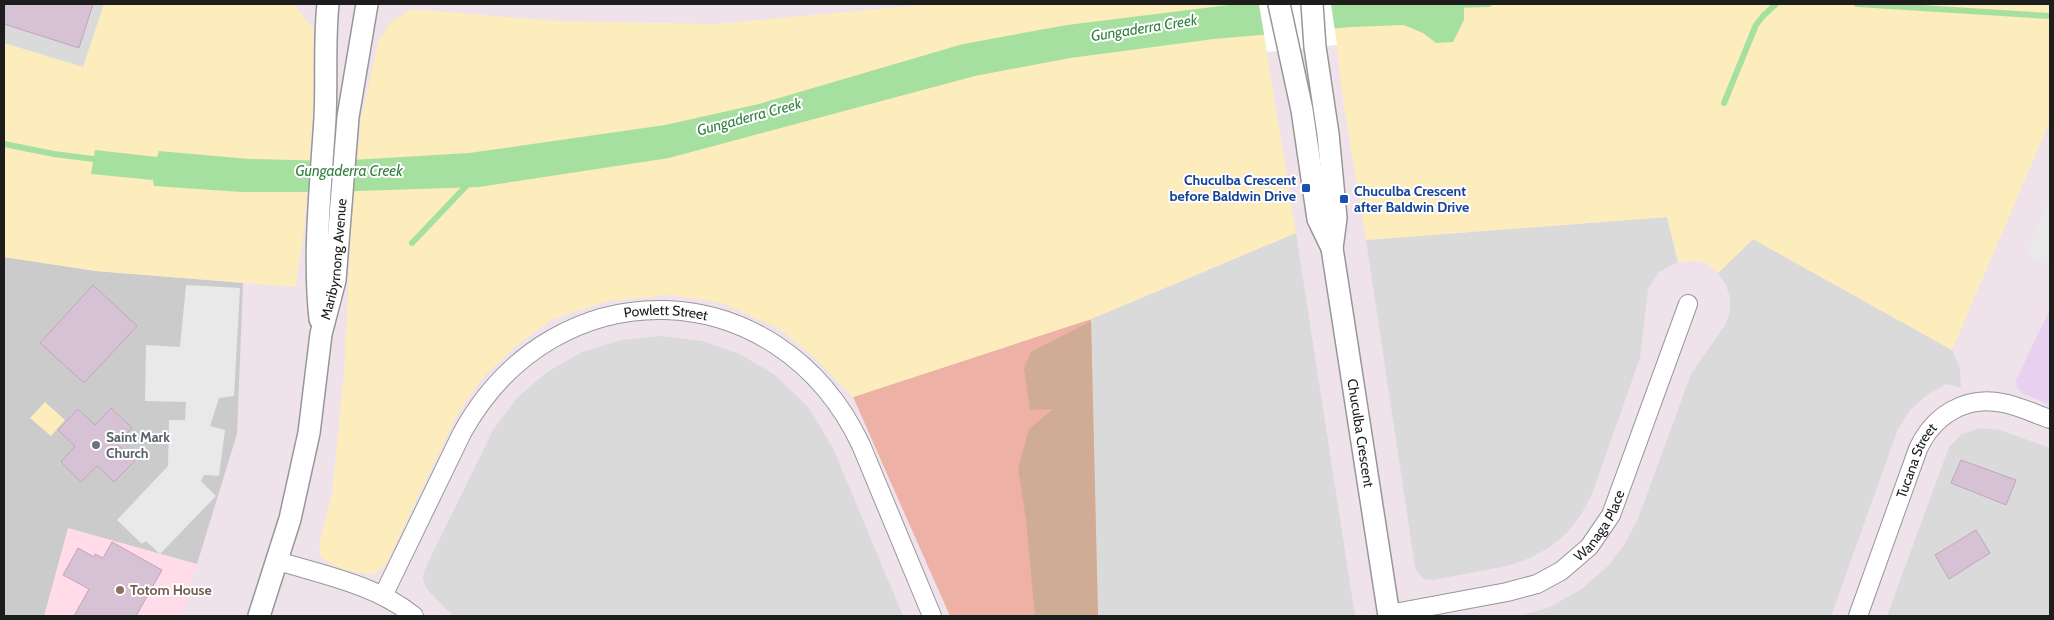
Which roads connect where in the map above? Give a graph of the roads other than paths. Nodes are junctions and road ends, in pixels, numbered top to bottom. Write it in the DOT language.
graph roads {
  1 [pos="328,4"];
  2 [pos="367,4"];
  3 [pos="1279,4"];
  4 [pos="1312,4"];
  5 [pos="328,232"];
  6 [pos="1332,248"];
  7 [pos="1688,304"];
  8 [pos="2050,419"];
  9 [pos="278,561"];
  10 [pos="383,596"];
  11 [pos="1389,615"];
  12 [pos="259,616"];
  13 [pos="414,616"];
  14 [pos="932,616"];
  15 [pos="1858,616"];
  1 -- 5 [label="street, Maribyrnong Avenue"];
  2 -- 5 [label="street, Maribyrnong Avenue"];
  3 -- 6 [label="street, Chuculba Crescent"];
  4 -- 6 [label="street, Chuculba Crescent"];
  5 -- 9 [label="street, Maribyrnong Avenue"];
  6 -- 11 [label="street, Chuculba Crescent"];
  7 -- 11 [label="street, Wanaga Place"];
  8 -- 15 [label="street, Tucana Street"];
  9 -- 10 [label="street"];
  9 -- 12 [label="street, Maribyrnong Avenue"];
  10 -- 13 [label="street"];
  10 -- 14 [label="street, Powlett Street"];
}
